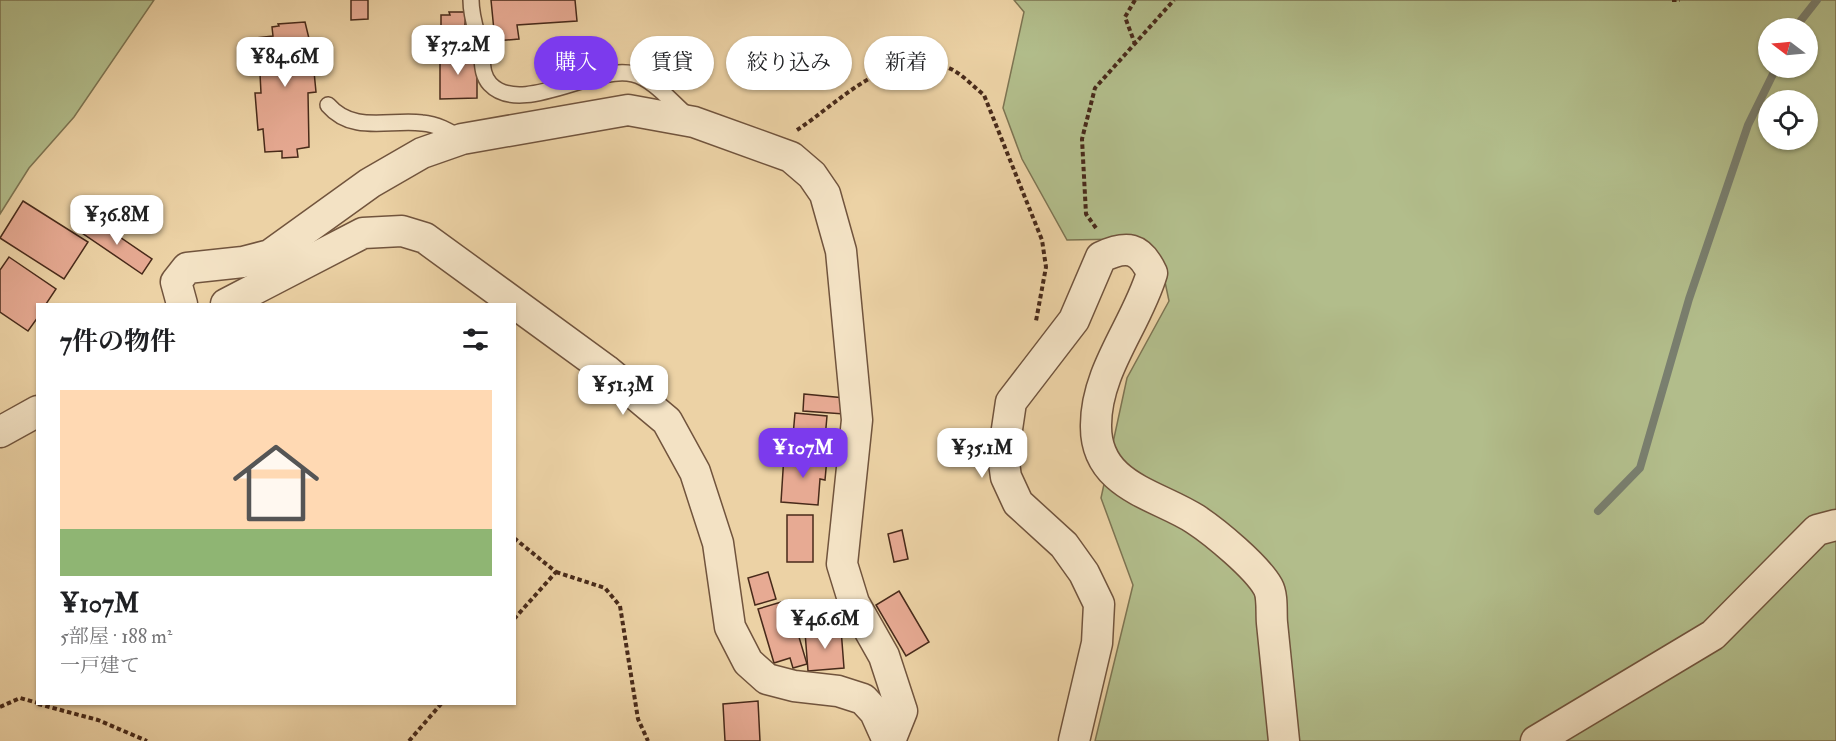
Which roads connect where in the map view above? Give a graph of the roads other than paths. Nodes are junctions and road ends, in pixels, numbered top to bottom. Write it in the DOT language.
graph roads {
  1 [pos="471,0"];
  2 [pos="328,105"];
  3 [pos="694,122"];
  4 [pos="462,139"];
  5 [pos="182,303"];
  6 [pos="228,303"];
  7 [pos="514,303"];
  8 [pos="516,304"];
  9 [pos="36,412"];
  10 [pos="0,432"];
  11 [pos="1836,525"];
  12 [pos="889,741"];
  13 [pos="1074,741"];
  14 [pos="1284,741"];
  15 [pos="1536,741"];
  1 -- 3 [label="lane"];
  2 -- 4 [label="lane"];
  3 -- 4 [label="street"];
  3 -- 12 [label="street"];
  4 -- 5 [label="street"];
  6 -- 7 [label="street"];
  8 -- 12 [label="street"];
  9 -- 10 [label="street"];
  11 -- 15 [label="street"];
  13 -- 14 [label="street"];
}
